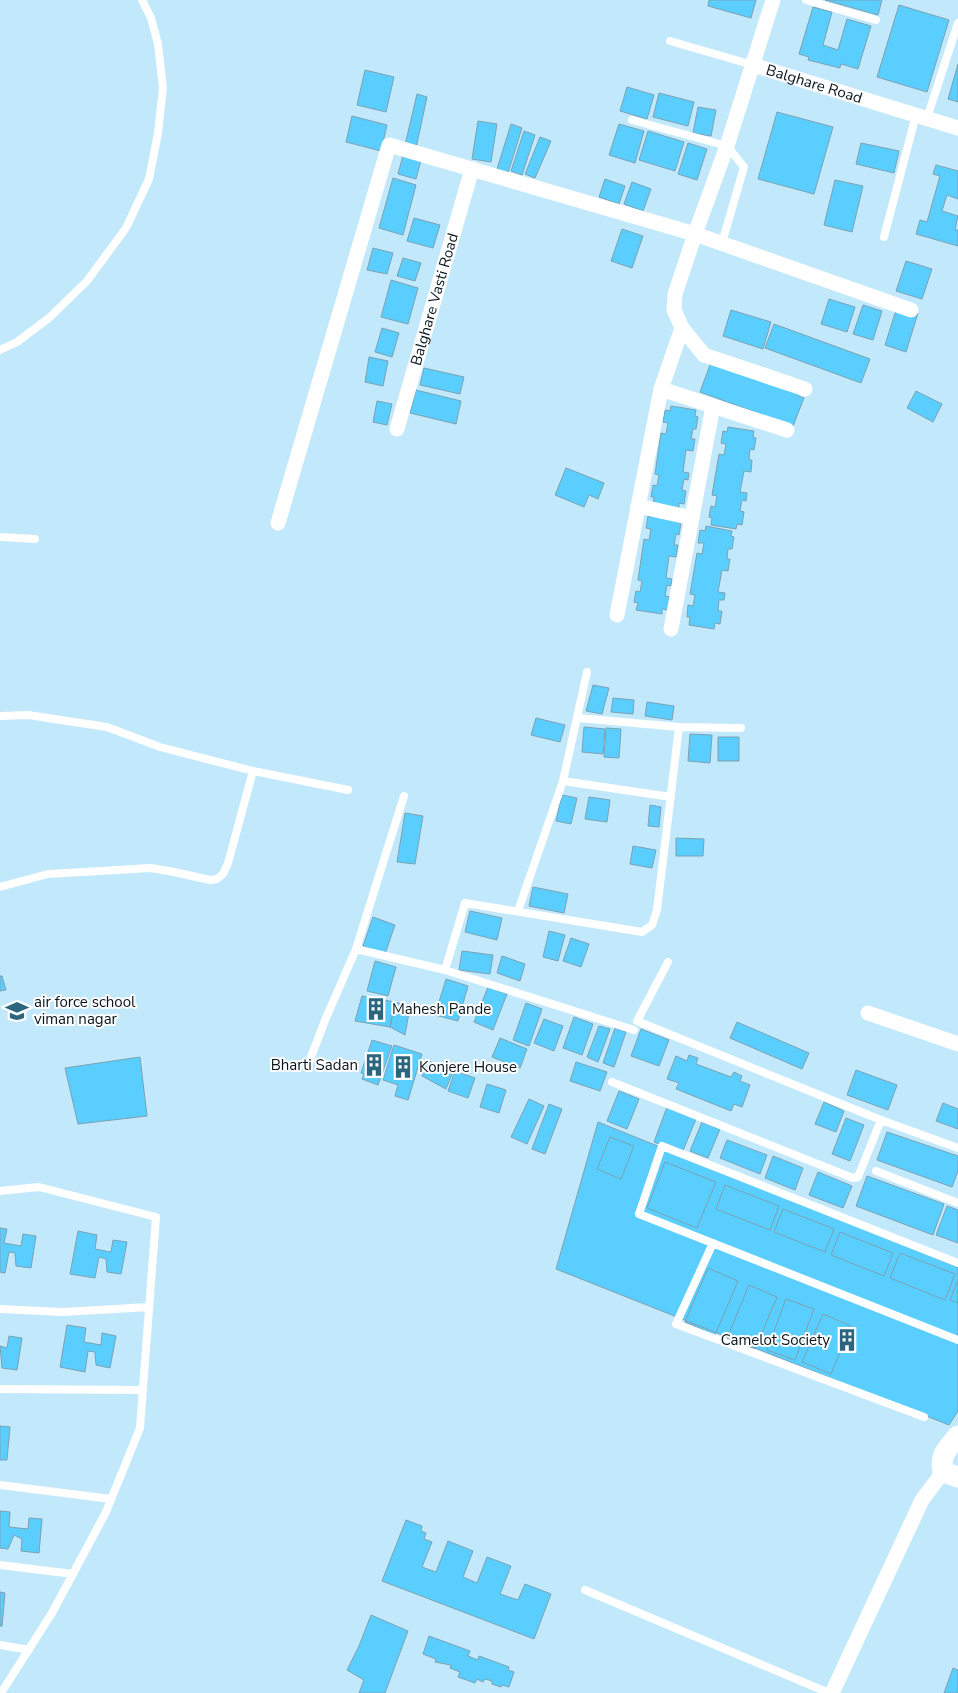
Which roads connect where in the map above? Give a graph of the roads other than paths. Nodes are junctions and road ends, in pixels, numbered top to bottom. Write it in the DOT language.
graph roads {
  1 [pos="142,0"];
  2 [pos="773,0"];
  3 [pos="806,0"];
  4 [pos="876,20"];
  5 [pos="958,23"];
  6 [pos="670,41"];
  7 [pos="753,65"];
  8 [pos="921,117"];
  9 [pos="632,120"];
  10 [pos="958,128"];
  11 [pos="727,146"];
  12 [pos="472,169"];
  13 [pos="695,234"];
  14 [pos="884,237"];
  15 [pos="722,243"];
  16 [pos="911,310"];
  17 [pos="682,328"];
  18 [pos="0,350"];
  19 [pos="661,389"];
  20 [pos="805,389"];
  21 [pos="713,406"];
  22 [pos="397,429"];
  23 [pos="787,430"];
  24 [pos="638,506"];
  25 [pos="692,518"];
  26 [pos="278,523"];
  27 [pos="0,537"];
  28 [pos="35,539"];
  29 [pos="617,616"];
  30 [pos="671,629"];
  31 [pos="587,672"];
  32 [pos="0,716"];
  33 [pos="578,718"];
  34 [pos="679,727"];
  35 [pos="741,728"];
  36 [pos="253,771"];
  37 [pos="563,781"];
  38 [pos="348,790"];
  39 [pos="404,796"];
  40 [pos="671,797"];
  41 [pos="0,887"];
  42 [pos="518,911"];
  43 [pos="356,950"];
  44 [pos="668,962"];
  45 [pos="445,970"];
  46 [pos="868,1013"];
  47 [pos="634,1030"];
  48 [pos="958,1044"];
  49 [pos="309,1062"];
  50 [pos="612,1082"];
  51 [pos="881,1120"];
  52 [pos="958,1148"];
  53 [pos="876,1171"];
  54 [pos="0,1191"];
  55 [pos="958,1203"];
  56 [pos="713,1243"];
  57 [pos="958,1262"];
  58 [pos="149,1307"];
  59 [pos="0,1309"];
  60 [pos="958,1340"];
  61 [pos="0,1389"];
  62 [pos="143,1390"];
  63 [pos="924,1418"];
  64 [pos="958,1436"];
  65 [pos="951,1474"];
  66 [pos="0,1485"];
  67 [pos="111,1499"];
  68 [pos="0,1564"];
  69 [pos="73,1574"];
  70 [pos="585,1590"];
  71 [pos="0,1645"];
  72 [pos="29,1650"];
  73 [pos="1,1693"];
  74 [pos="831,1693"];
  1 -- 18 [label="lane"];
  2 -- 7 [label="street"];
  3 -- 4 [label="lane"];
  5 -- 8 [label="lane"];
  6 -- 7 [label="lane, Balghare Road"];
  7 -- 8 [label="street, Balghare Road"];
  7 -- 11 [label="street"];
  8 -- 10 [label="street, Balghare Road"];
  8 -- 14 [label="lane"];
  9 -- 11 [label="lane"];
  11 -- 13 [label="street"];
  11 -- 15 [label="lane"];
  12 -- 13 [label="street"];
  12 -- 22 [label="street, Balghare Vasti Road"];
  12 -- 26 [label="street"];
  13 -- 15 [label="street"];
  13 -- 17 [label="street"];
  15 -- 16 [label="street"];
  17 -- 19 [label="street"];
  17 -- 20 [label="street"];
  19 -- 21 [label="street"];
  19 -- 24 [label="street"];
  21 -- 23 [label="street"];
  21 -- 25 [label="street"];
  24 -- 25 [label="street"];
  24 -- 29 [label="street"];
  25 -- 30 [label="street"];
  27 -- 28 [label="lane"];
  31 -- 33 [label="lane"];
  32 -- 36 [label="lane"];
  33 -- 34 [label="lane"];
  33 -- 37 [label="lane"];
  34 -- 35 [label="lane"];
  34 -- 40 [label="lane"];
  36 -- 38 [label="lane"];
  36 -- 41 [label="lane"];
  37 -- 40 [label="lane"];
  37 -- 42 [label="lane"];
  39 -- 43 [label="lane"];
  40 -- 42 [label="lane"];
  42 -- 45 [label="lane"];
  43 -- 45 [label="lane"];
  43 -- 49 [label="lane"];
  44 -- 51 [label="lane"];
  45 -- 47 [label="lane"];
  46 -- 48 [label="street"];
  50 -- 51 [label="lane"];
  51 -- 52 [label="lane"];
  53 -- 55 [label="lane"];
  54 -- 58 [label="lane"];
  56 -- 57 [label="lane"];
  56 -- 60 [label="lane"];
  56 -- 63 [label="lane"];
  58 -- 59 [label="lane"];
  58 -- 62 [label="lane"];
  61 -- 62 [label="lane"];
  62 -- 67 [label="lane"];
  64 -- 65 [label="street"];
  65 -- 74 [label="street"];
  66 -- 67 [label="lane"];
  67 -- 69 [label="lane"];
  68 -- 69 [label="lane"];
  69 -- 72 [label="lane"];
  70 -- 74 [label="lane"];
  71 -- 72 [label="lane"];
  72 -- 73 [label="lane"];
}
